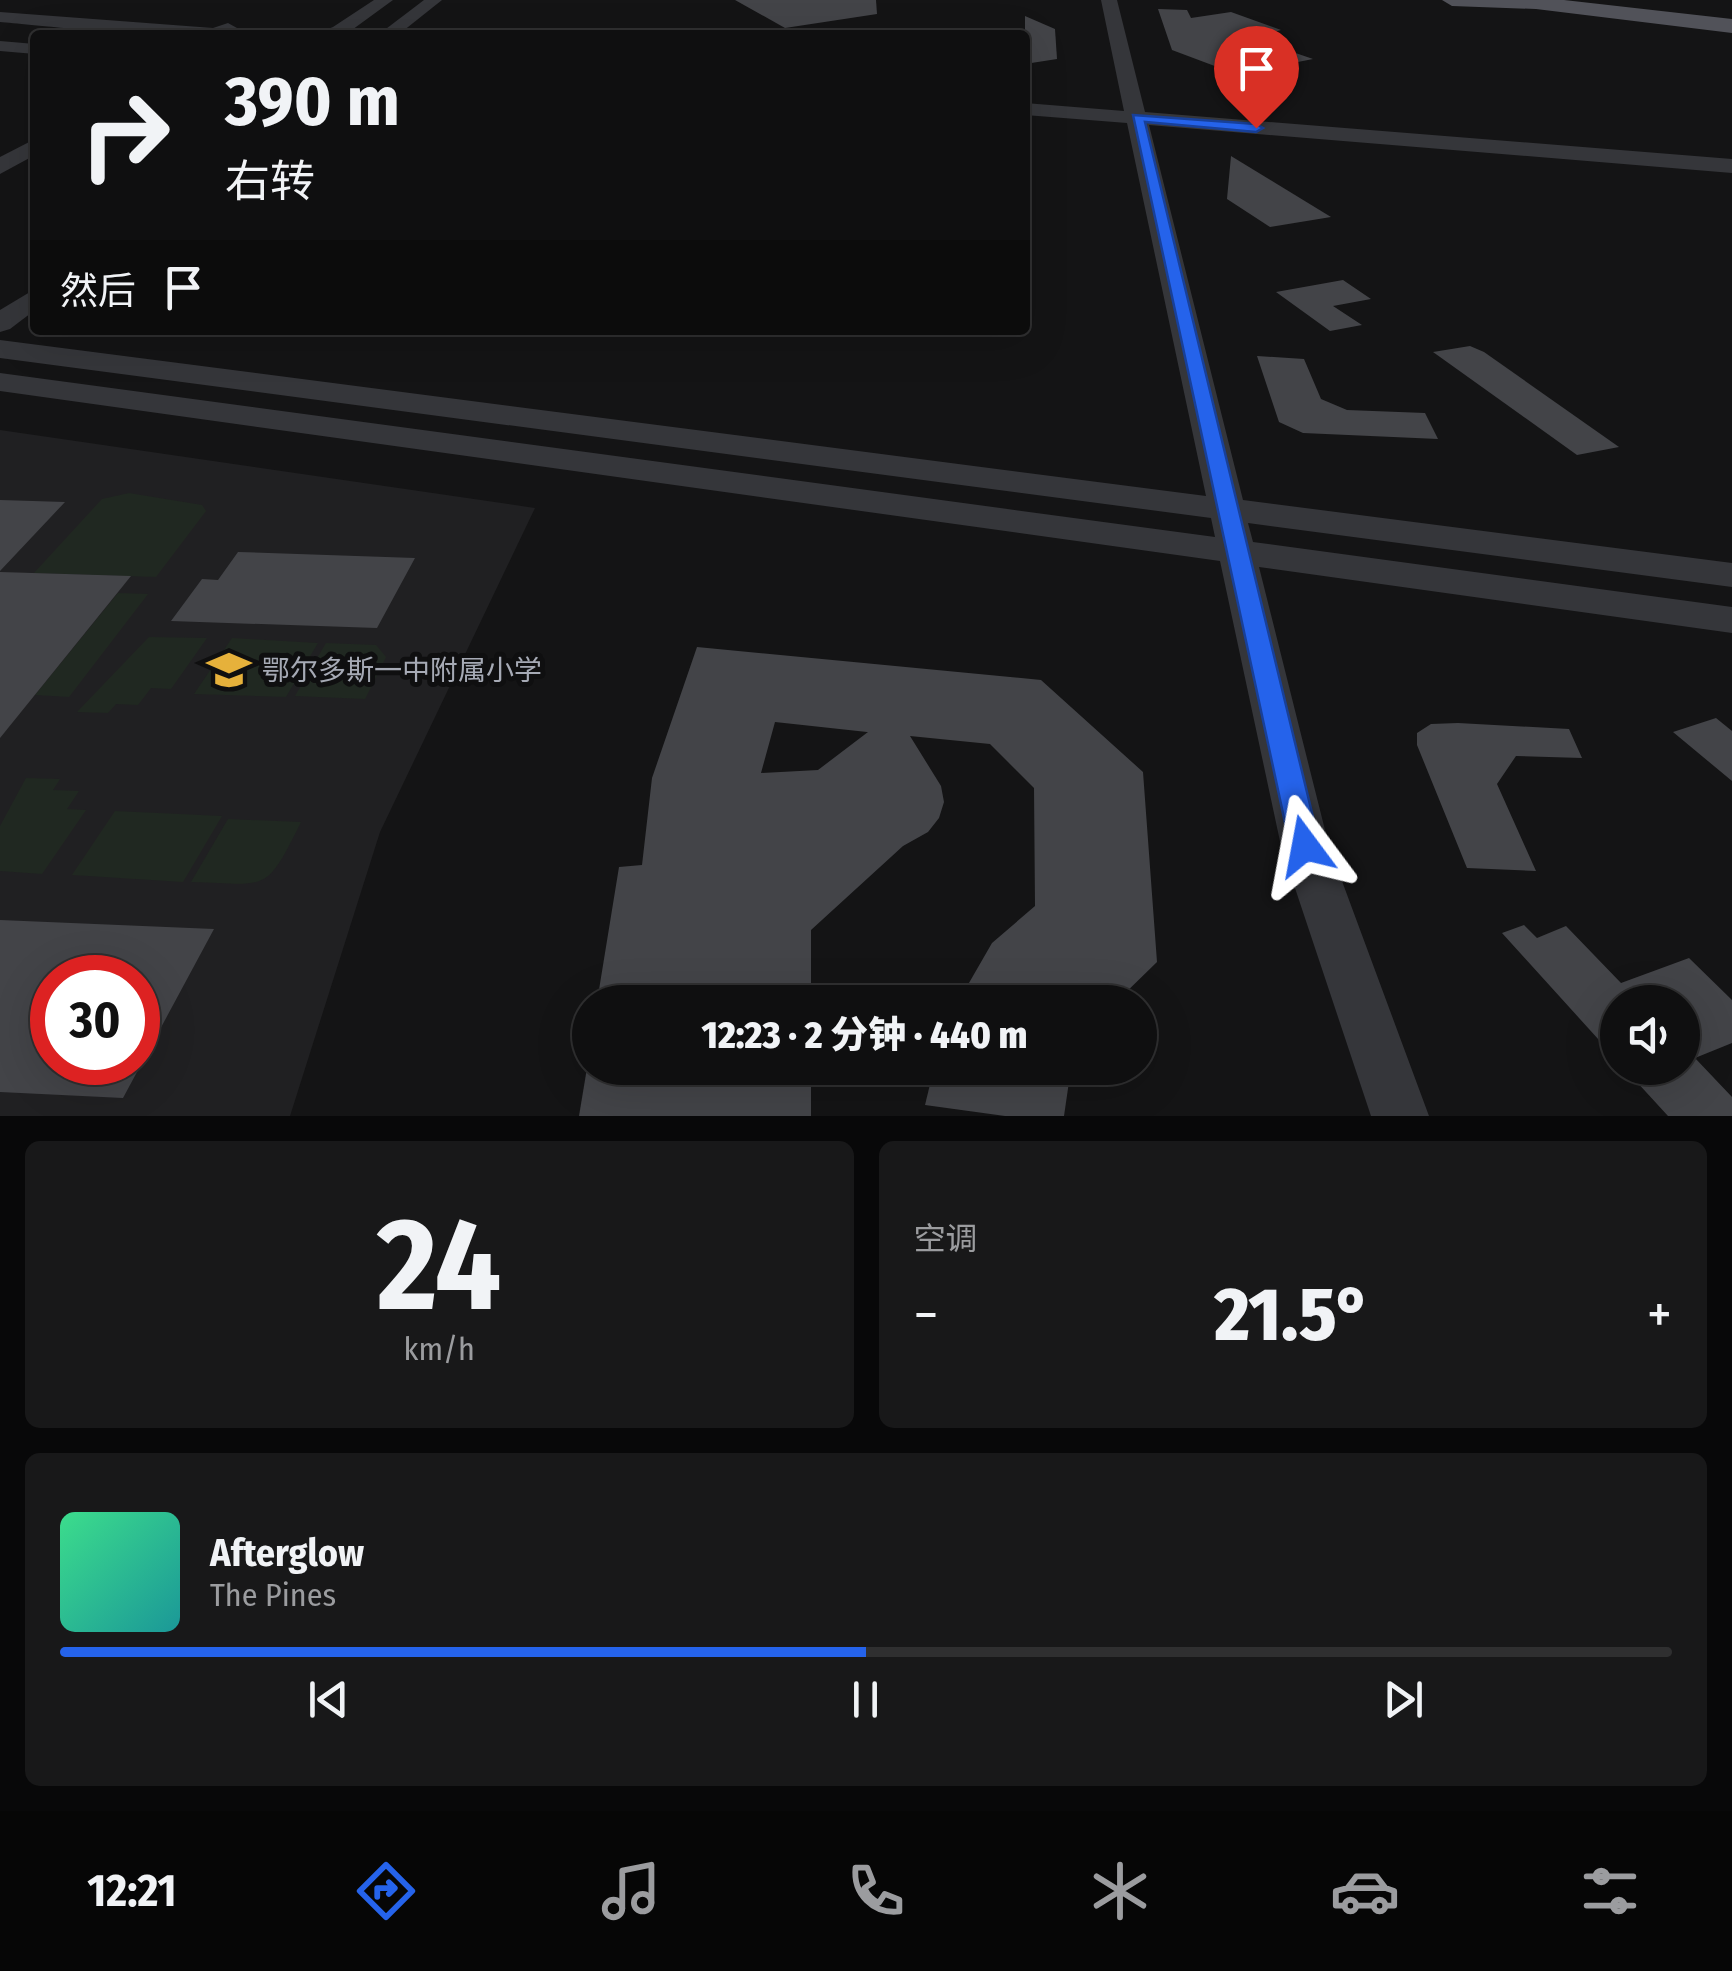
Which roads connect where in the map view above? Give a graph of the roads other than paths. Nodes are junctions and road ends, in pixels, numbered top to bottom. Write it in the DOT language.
graph roads {
  1 [pos="385,0"];
  2 [pos="414,0"];
  3 [pos="434,0"];
  4 [pos="1110,0"];
  5 [pos="1452,0"];
  6 [pos="1576,0"];
  7 [pos="0,17"];
  8 [pos="1732,18"];
  9 [pos="1732,26"];
  10 [pos="205,30"];
  11 [pos="340,30"];
  12 [pos="373,30"];
  13 [pos="394,30"];
  14 [pos="0,31"];
  15 [pos="30,33"];
  16 [pos="0,46"];
  17 [pos="30,49"];
  18 [pos="1030,109"];
  19 [pos="1138,118"];
  20 [pos="30,149"];
  21 [pos="0,166"];
  22 [pos="1732,166"];
  23 [pos="30,278"];
  24 [pos="0,300"];
  25 [pos="30,301"];
  26 [pos="0,323"];
  27 [pos="0,349"];
  28 [pos="0,382"];
  29 [pos="1227,508"];
  30 [pos="1238,552"];
  31 [pos="1732,575"];
  32 [pos="1732,620"];
  33 [pos="1400,1116"];
  1 -- 11 [label="street"];
  2 -- 12 [label="street"];
  3 -- 13 [label="street"];
  4 -- 19 [label="street"];
  5 -- 9 [label="main road"];
  6 -- 8 [label="main road"];
  7 -- 10 [label="street"];
  14 -- 15 [label="street"];
  16 -- 17 [label="street"];
  18 -- 19 [label="street"];
  19 -- 22 [label="street"];
  19 -- 29 [label="street"];
  20 -- 21 [label="street"];
  23 -- 24 [label="street"];
  25 -- 26 [label="street"];
  27 -- 29 [label="street"];
  28 -- 30 [label="street"];
  29 -- 30 [label="street"];
  29 -- 31 [label="street"];
  30 -- 32 [label="street"];
  30 -- 33 [label="street"];
}
